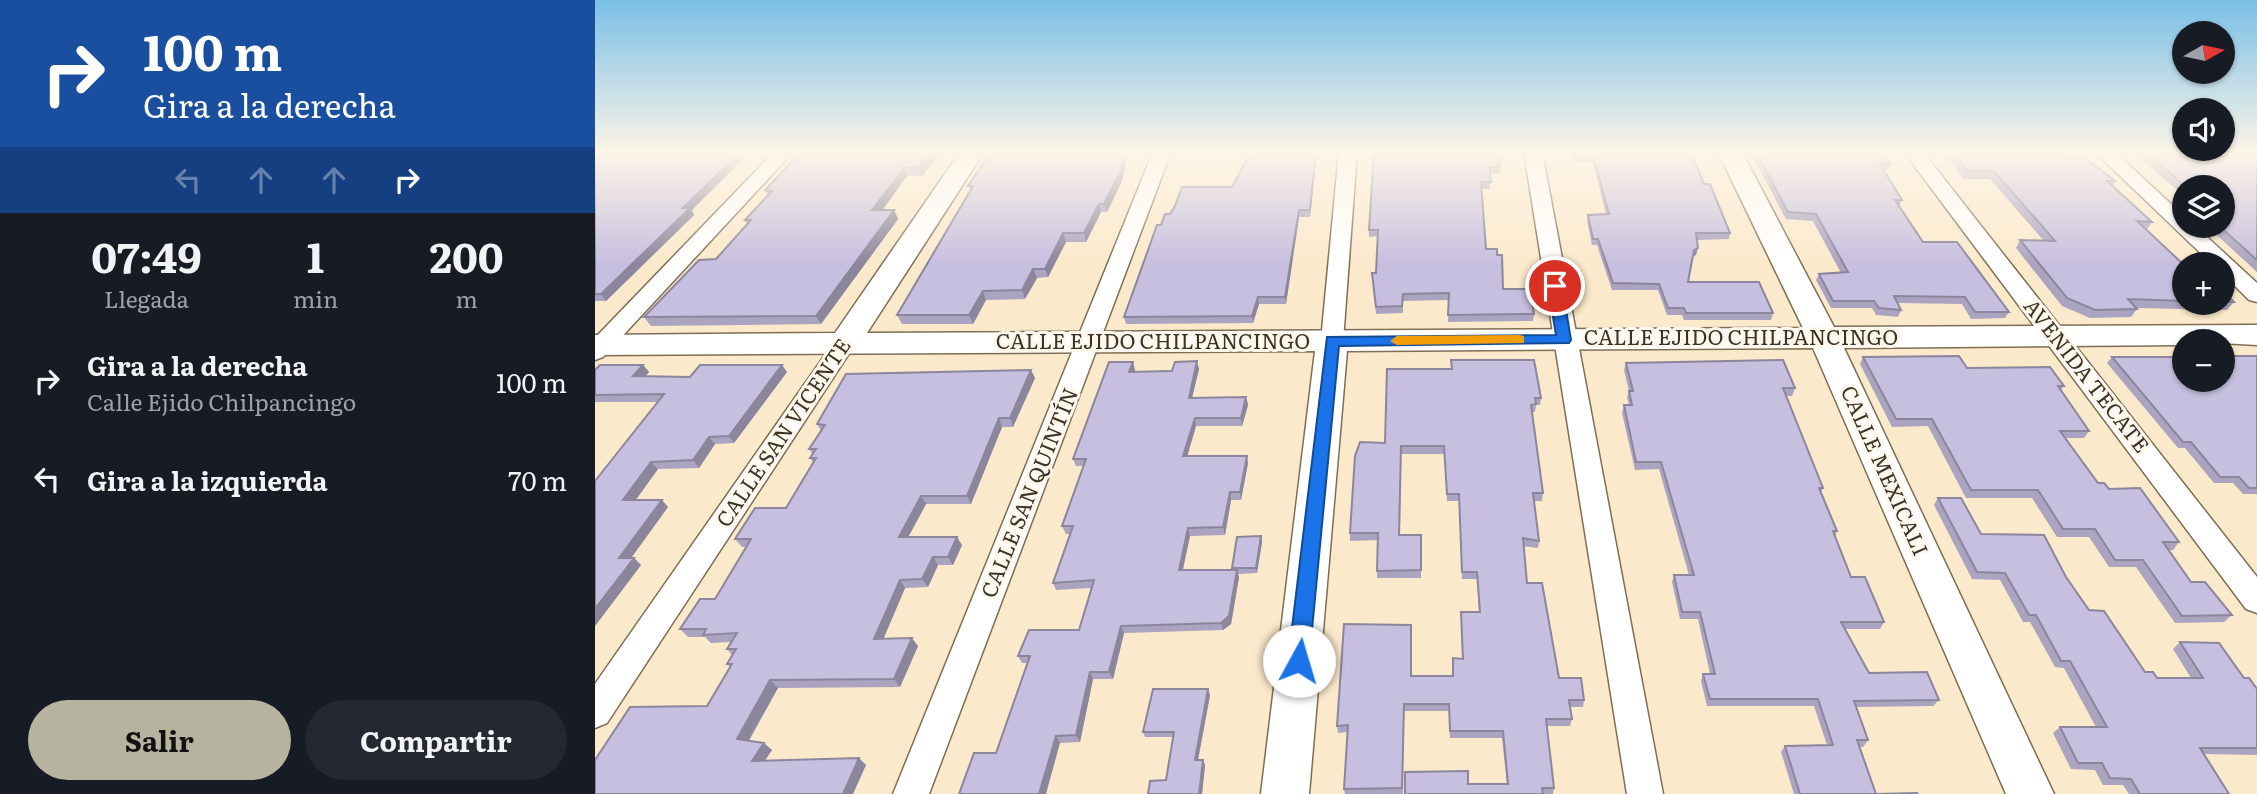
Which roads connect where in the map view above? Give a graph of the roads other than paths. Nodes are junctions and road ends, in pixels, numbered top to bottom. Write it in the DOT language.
graph roads {
  1 [pos="748,189"];
  2 [pos="947,189"];
  3 [pos="1148,189"];
  4 [pos="1345,189"];
  5 [pos="1539,189"];
  6 [pos="1749,189"];
  7 [pos="1942,189"];
  8 [pos="2144,189"];
  9 [pos="2257,295"];
  10 [pos="2257,335"];
  11 [pos="2055,336"];
  12 [pos="1824,338"];
  13 [pos="1564,340"];
  14 [pos="1332,341"];
  15 [pos="1090,342"];
  16 [pos="844,344"];
  17 [pos="598,347"];
  18 [pos="2257,600"];
  19 [pos="595,712"];
  20 [pos="911,794"];
  21 [pos="1285,794"];
  22 [pos="1645,794"];
  23 [pos="2030,794"];
  1 -- 17 [label="street"];
  2 -- 16 [label="street, CALLE SAN VICENTE"];
  3 -- 15 [label="street, CALLE SAN QUINTÍN"];
  4 -- 14 [label="street"];
  5 -- 13 [label="street"];
  6 -- 12 [label="street, CALLE MEXICALI"];
  7 -- 11 [label="street, AVENIDA TECATE"];
  8 -- 9 [label="street"];
  10 -- 11 [label="street, CALLE EJIDO CHILPANCINGO"];
  11 -- 12 [label="street, CALLE EJIDO CHILPANCINGO"];
  11 -- 18 [label="street, AVENIDA TECATE"];
  12 -- 13 [label="street, CALLE EJIDO CHILPANCINGO"];
  12 -- 23 [label="street, CALLE MEXICALI"];
  13 -- 14 [label="street, CALLE EJIDO CHILPANCINGO"];
  13 -- 22 [label="street"];
  14 -- 15 [label="street, CALLE EJIDO CHILPANCINGO"];
  14 -- 21 [label="street"];
  15 -- 16 [label="street, CALLE EJIDO CHILPANCINGO"];
  15 -- 20 [label="street, CALLE SAN QUINTÍN"];
  16 -- 17 [label="street, CALLE EJIDO CHILPANCINGO"];
  16 -- 19 [label="street, CALLE SAN VICENTE"];
}
